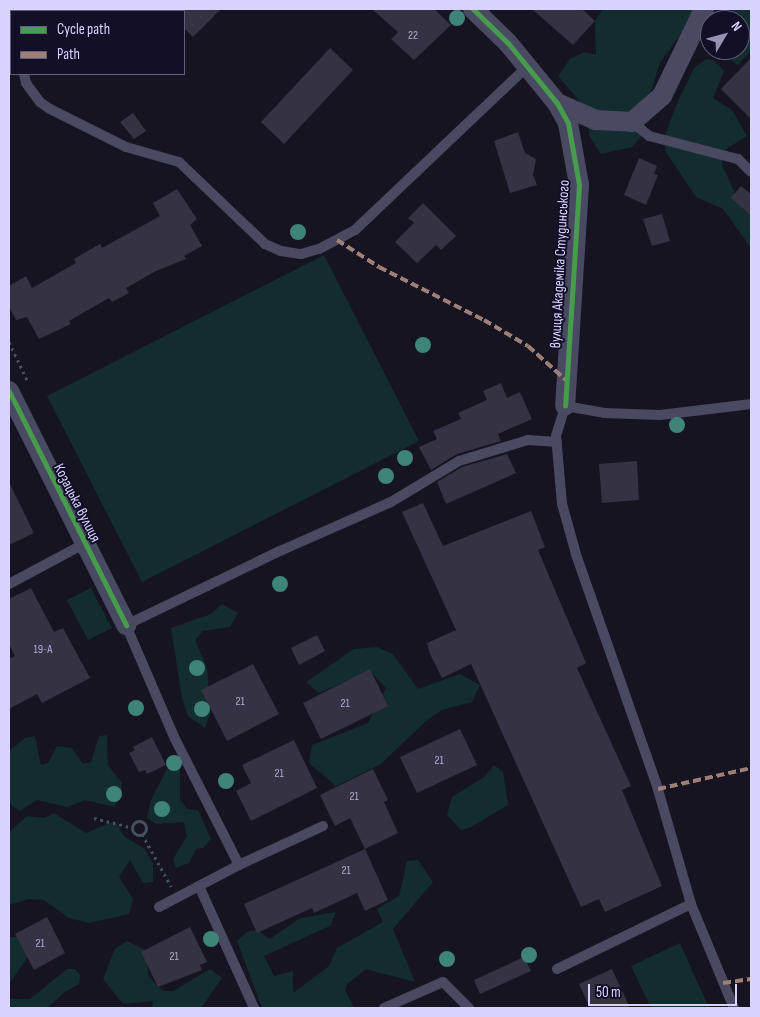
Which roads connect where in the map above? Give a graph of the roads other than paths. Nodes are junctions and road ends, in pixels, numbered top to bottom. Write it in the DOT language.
graph roads {
  1 [pos="473,9"];
  2 [pos="704,9"];
  3 [pos="526,66"];
  4 [pos="24,75"];
  5 [pos="557,103"];
  6 [pos="632,122"];
  7 [pos="751,172"];
  8 [pos="9,391"];
  9 [pos="751,404"];
  10 [pos="565,406"];
  11 [pos="557,442"];
  12 [pos="84,544"];
  13 [pos="9,584"];
  14 [pos="126,625"];
  15 [pos="323,826"];
  16 [pos="238,865"];
  17 [pos="199,886"];
  18 [pos="691,904"];
  19 [pos="159,907"];
  20 [pos="557,969"];
  21 [pos="254,1008"];
  22 [pos="384,1008"];
  23 [pos="469,1008"];
  24 [pos="734,1008"];
  1 -- 3 [label="street, вулиця Академіка Студинського"];
  2 -- 6 [label="street"];
  3 -- 4 [label="lane"];
  3 -- 5 [label="street, вулиця Академіка Студинського"];
  5 -- 6 [label="street, вулиця Академіка Студинського"];
  5 -- 10 [label="street, вулиця Академіка Студинського"];
  6 -- 7 [label="lane"];
  8 -- 12 [label="street, Козацька вулиця"];
  9 -- 10 [label="lane"];
  10 -- 11 [label="lane"];
  11 -- 14 [label="lane"];
  11 -- 18 [label="lane"];
  12 -- 13 [label="lane"];
  12 -- 14 [label="street, Козацька вулиця"];
  14 -- 16 [label="lane"];
  15 -- 16 [label="lane"];
  16 -- 17 [label="lane"];
  17 -- 19 [label="lane"];
  17 -- 21 [label="lane"];
  18 -- 20 [label="lane"];
  18 -- 24 [label="lane"];
  22 -- 23 [label="lane"];
}
